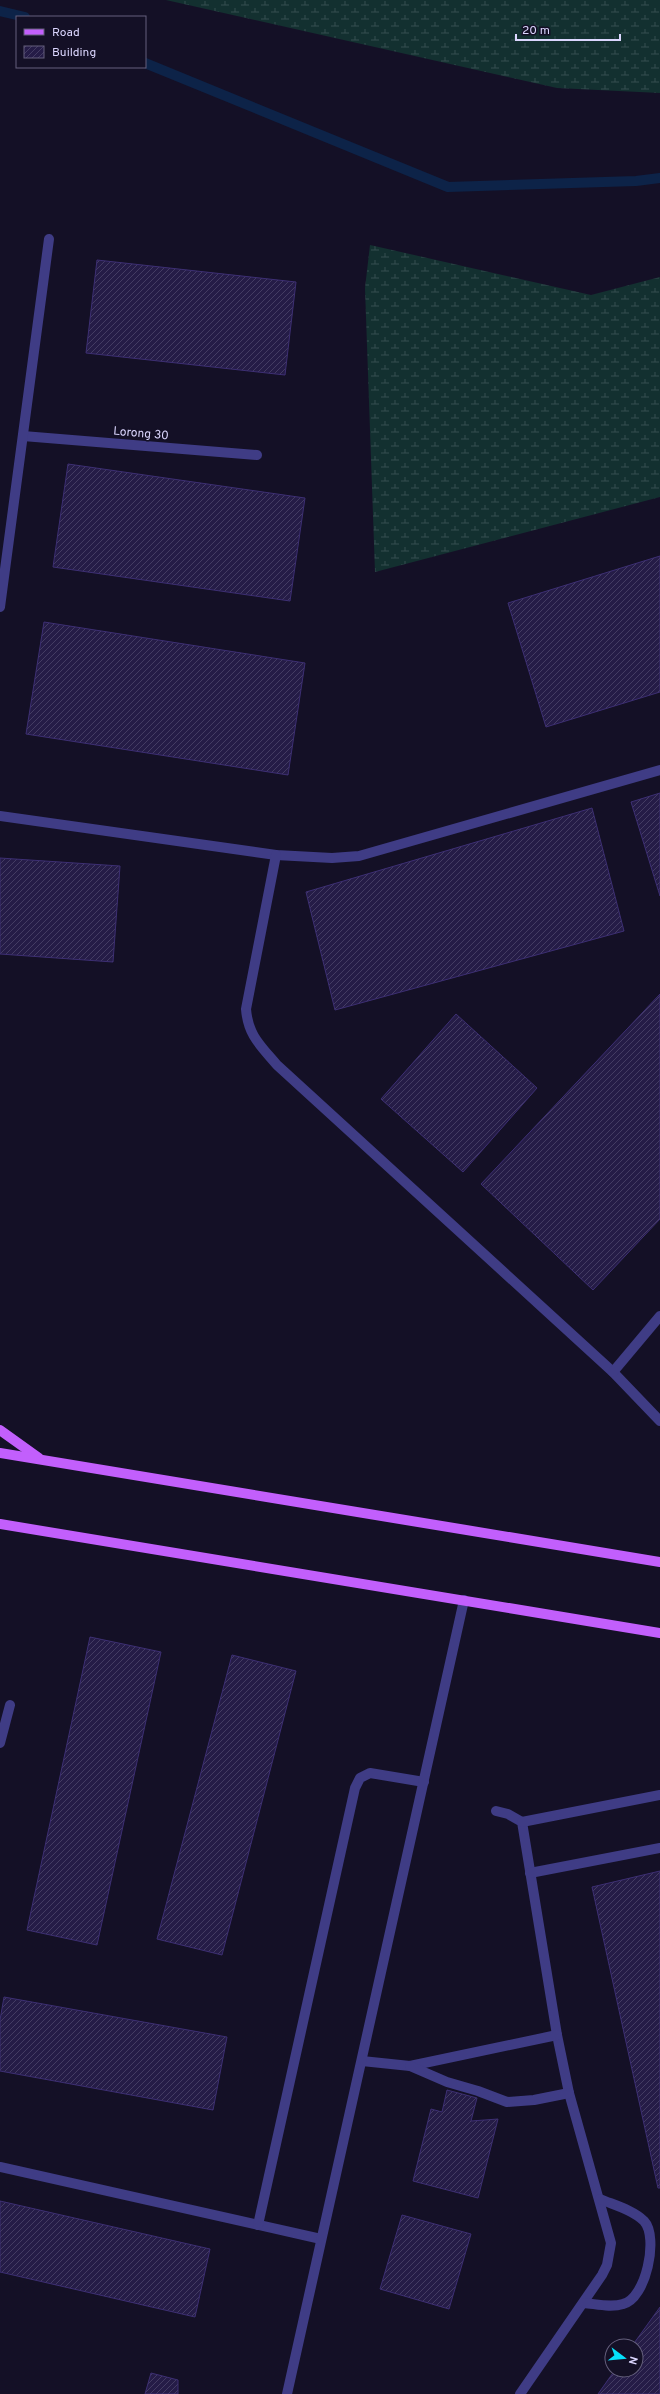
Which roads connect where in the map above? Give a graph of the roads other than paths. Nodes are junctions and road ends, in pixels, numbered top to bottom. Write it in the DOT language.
graph roads {
  1 [pos="49,239"];
  2 [pos="23,436"];
  3 [pos="257,455"];
  4 [pos="0,607"];
  5 [pos="660,770"];
  6 [pos="0,816"];
  7 [pos="276,855"];
  8 [pos="660,1316"];
  9 [pos="613,1372"];
  10 [pos="660,1421"];
  11 [pos="0,1430"];
  12 [pos="0,1453"];
  13 [pos="42,1460"];
  14 [pos="0,1524"];
  15 [pos="660,1562"];
  16 [pos="464,1600"];
  17 [pos="660,1633"];
  18 [pos="10,1705"];
  19 [pos="0,1743"];
  20 [pos="424,1782"];
  21 [pos="660,1795"];
  22 [pos="496,1811"];
  23 [pos="522,1822"];
  24 [pos="660,1848"];
  25 [pos="530,1873"];
  26 [pos="557,2035"];
  27 [pos="362,2062"];
  28 [pos="410,2066"];
  29 [pos="569,2092"];
  30 [pos="0,2167"];
  31 [pos="600,2199"];
  32 [pos="258,2225"];
  33 [pos="321,2239"];
  34 [pos="584,2303"];
  35 [pos="287,2394"];
  36 [pos="520,2394"];
  1 -- 2 [label="street"];
  2 -- 3 [label="street, Lorong 30"];
  2 -- 4 [label="street"];
  5 -- 7 [label="street"];
  6 -- 7 [label="street"];
  7 -- 9 [label="street"];
  8 -- 9 [label="street"];
  9 -- 10 [label="street"];
  11 -- 13 [label="main road"];
  12 -- 13 [label="main road"];
  13 -- 15 [label="main road"];
  14 -- 16 [label="main road"];
  16 -- 17 [label="main road"];
  16 -- 20 [label="street"];
  18 -- 19 [label="street"];
  20 -- 27 [label="street"];
  20 -- 32 [label="street"];
  21 -- 23 [label="street"];
  22 -- 23 [label="street"];
  23 -- 25 [label="street"];
  24 -- 25 [label="street"];
  25 -- 26 [label="street"];
  26 -- 28 [label="street"];
  26 -- 29 [label="street"];
  27 -- 28 [label="street"];
  27 -- 33 [label="street"];
  28 -- 29 [label="street"];
  29 -- 31 [label="street"];
  30 -- 32 [label="street"];
  31 -- 34 [label="street"];
  31 -- 34 [label="street"];
  32 -- 33 [label="street"];
  33 -- 35 [label="street"];
  34 -- 36 [label="street"];
}
